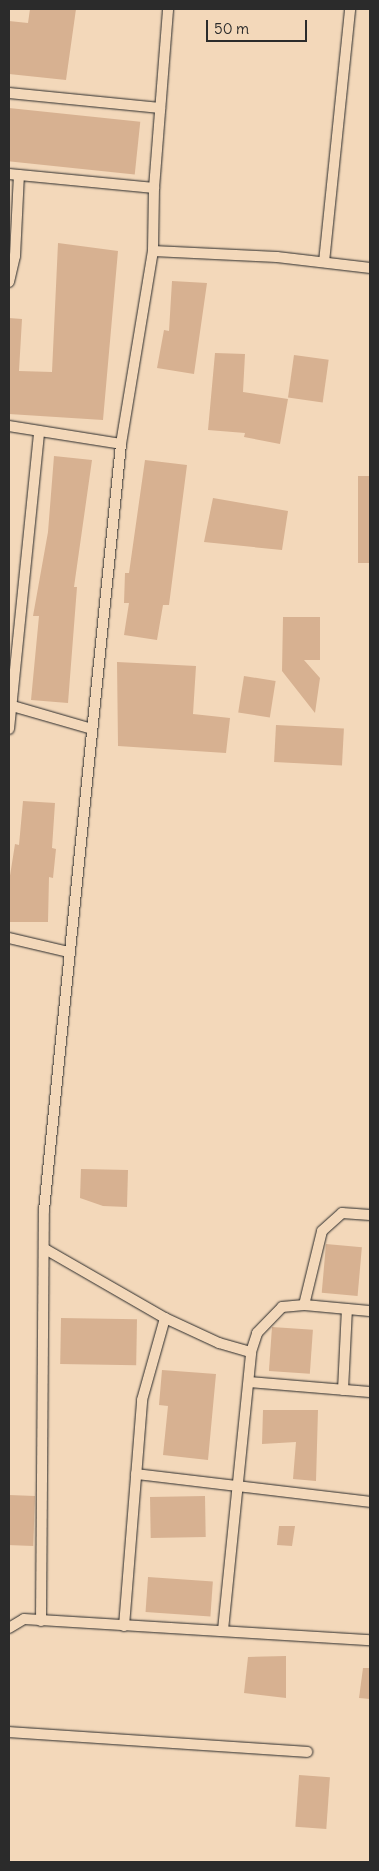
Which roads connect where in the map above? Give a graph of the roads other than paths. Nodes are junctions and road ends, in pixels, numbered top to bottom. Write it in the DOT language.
graph roads {
  1 [pos="168,9"];
  2 [pos="350,9"];
  3 [pos="9,93"];
  4 [pos="160,108"];
  5 [pos="14,175"];
  6 [pos="154,188"];
  7 [pos="153,252"];
  8 [pos="324,262"];
  9 [pos="370,268"];
  10 [pos="9,282"];
  11 [pos="9,426"];
  12 [pos="39,432"];
  13 [pos="121,444"];
  14 [pos="10,706"];
  15 [pos="9,729"];
  16 [pos="92,729"];
  17 [pos="9,938"];
  18 [pos="68,952"];
  19 [pos="370,1215"];
  20 [pos="45,1249"];
  21 [pos="304,1305"];
  22 [pos="347,1309"];
  23 [pos="370,1311"];
  24 [pos="165,1318"];
  25 [pos="252,1352"];
  26 [pos="248,1382"];
  27 [pos="342,1390"];
  28 [pos="370,1392"];
  29 [pos="136,1474"];
  30 [pos="238,1486"];
  31 [pos="370,1502"];
  32 [pos="41,1621"];
  33 [pos="124,1626"];
  34 [pos="9,1628"];
  35 [pos="223,1630"];
  36 [pos="370,1640"];
  37 [pos="9,1732"];
  38 [pos="307,1752"];
  1 -- 4 [label="street"];
  2 -- 8 [label="street"];
  3 -- 4 [label="street"];
  4 -- 6 [label="street"];
  5 -- 6 [label="street"];
  5 -- 10 [label="street"];
  6 -- 7 [label="street"];
  7 -- 8 [label="street"];
  7 -- 13 [label="street"];
  8 -- 9 [label="street"];
  11 -- 12 [label="street"];
  12 -- 13 [label="street"];
  12 -- 14 [label="street"];
  13 -- 16 [label="street"];
  14 -- 15 [label="street"];
  14 -- 16 [label="street"];
  16 -- 18 [label="street"];
  17 -- 18 [label="street"];
  18 -- 20 [label="street"];
  19 -- 21 [label="street"];
  20 -- 24 [label="street"];
  20 -- 32 [label="street"];
  21 -- 22 [label="street"];
  21 -- 25 [label="street"];
  22 -- 23 [label="street"];
  22 -- 27 [label="street"];
  24 -- 25 [label="street"];
  24 -- 29 [label="street"];
  25 -- 26 [label="street"];
  26 -- 27 [label="street"];
  26 -- 30 [label="street"];
  27 -- 28 [label="street"];
  29 -- 30 [label="street"];
  29 -- 33 [label="street"];
  30 -- 31 [label="street"];
  30 -- 35 [label="street"];
  32 -- 33 [label="street"];
  32 -- 34 [label="street"];
  33 -- 35 [label="street"];
  35 -- 36 [label="street"];
  37 -- 38 [label="street"];
}
